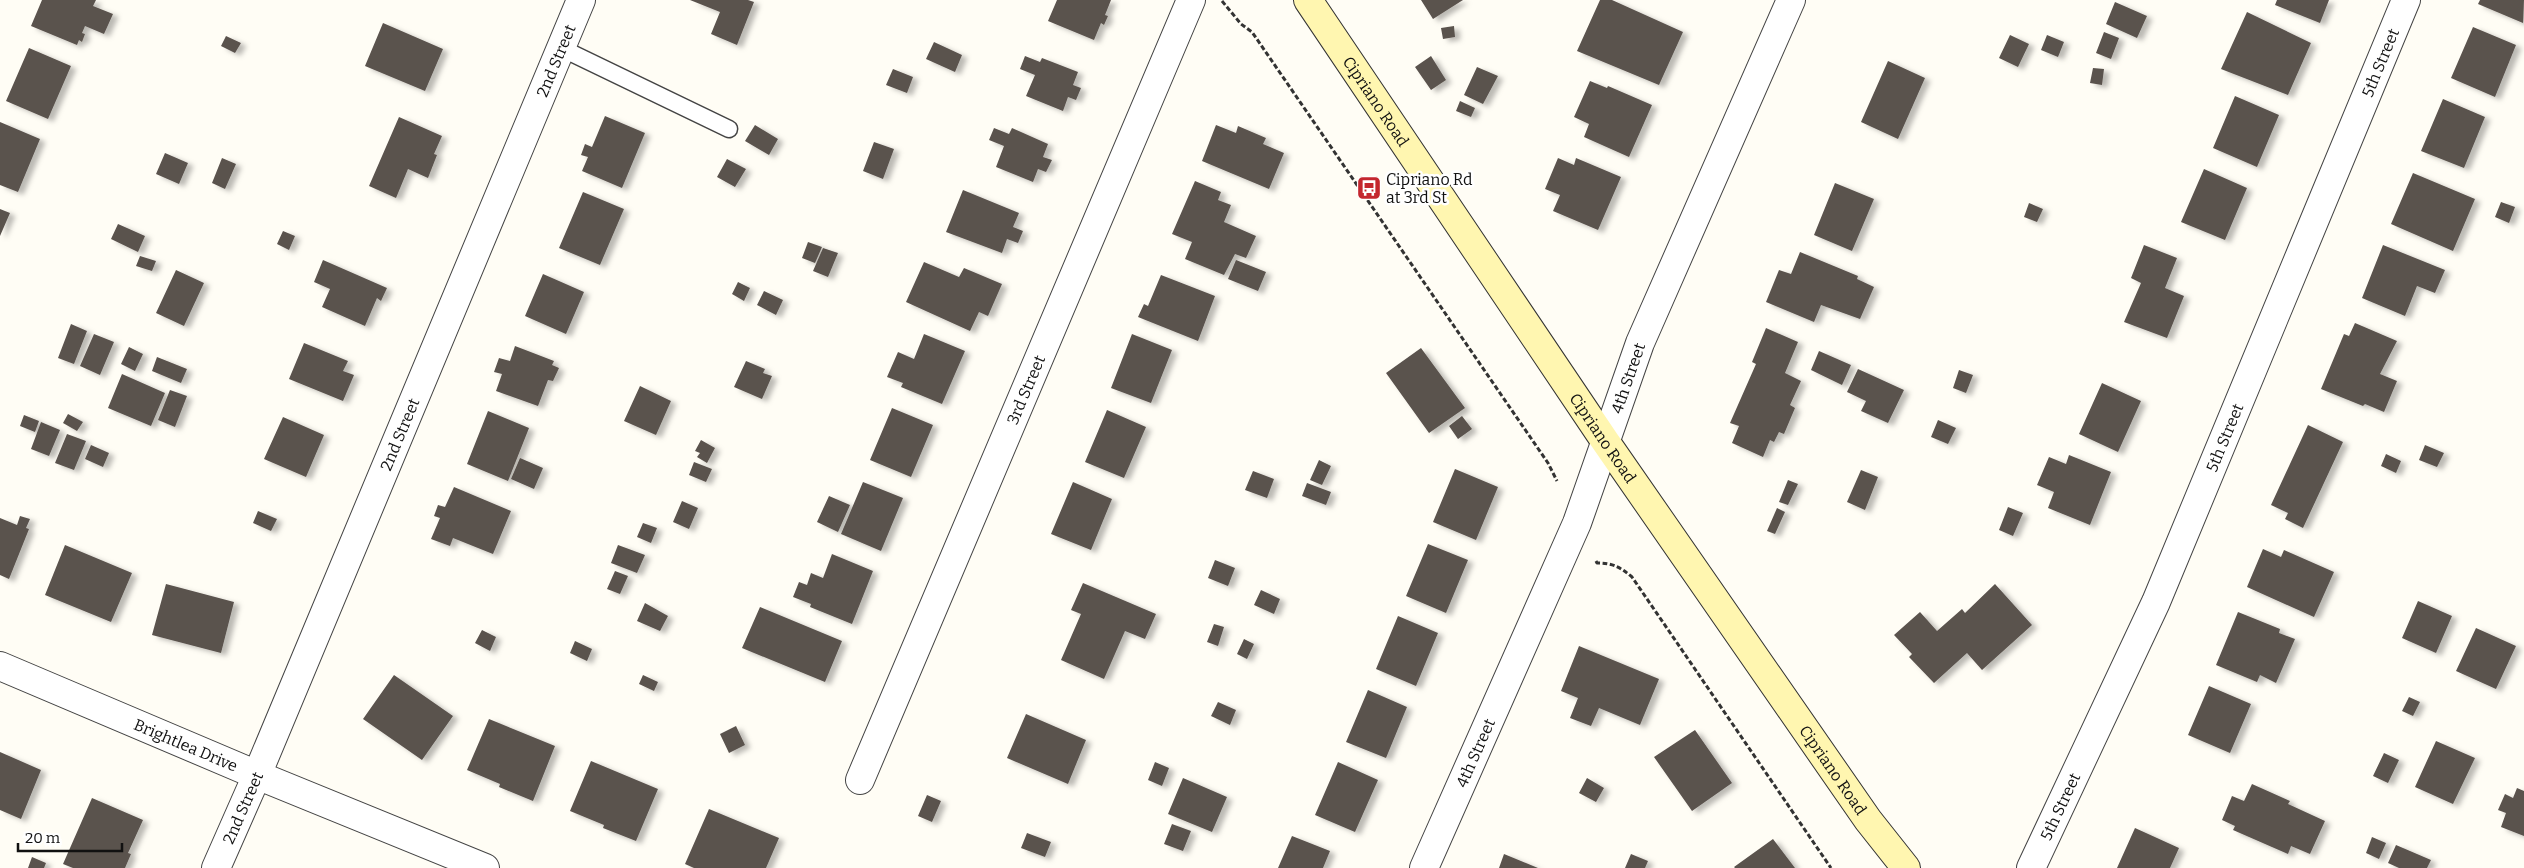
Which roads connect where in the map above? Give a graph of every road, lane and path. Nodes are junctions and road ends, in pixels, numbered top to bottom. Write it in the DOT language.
graph roads {
  1 [pos="580,0"];
  2 [pos="1191,0"];
  3 [pos="1222,0"];
  4 [pos="1308,0"];
  5 [pos="1791,0"];
  6 [pos="2406,0"];
  7 [pos="561,48"];
  8 [pos="729,129"];
  9 [pos="1604,441"];
  10 [pos="1577,523"];
  11 [pos="0,666"];
  12 [pos="257,776"];
  13 [pos="860,780"];
  14 [pos="216,868"];
  15 [pos="485,868"];
  16 [pos="1424,868"];
  17 [pos="1831,868"];
  18 [pos="1906,868"];
  19 [pos="2032,868"];
  1 -- 7 [label="street, 2nd Street"];
  2 -- 13 [label="street, 3rd Street"];
  3 -- 10 [label="path"];
  4 -- 9 [label="street, Cipriano Road"];
  5 -- 9 [label="street, 4th Street"];
  6 -- 19 [label="street, 5th Street"];
  7 -- 8 [label="lane"];
  7 -- 12 [label="street, 2nd Street"];
  9 -- 10 [label="street, 4th Street"];
  9 -- 18 [label="street, Cipriano Road"];
  10 -- 16 [label="street, 4th Street"];
  10 -- 17 [label="path"];
  11 -- 12 [label="street, Brightlea Drive"];
  12 -- 14 [label="street, 2nd Street"];
  12 -- 15 [label="street, Brightlea Drive"];
}
